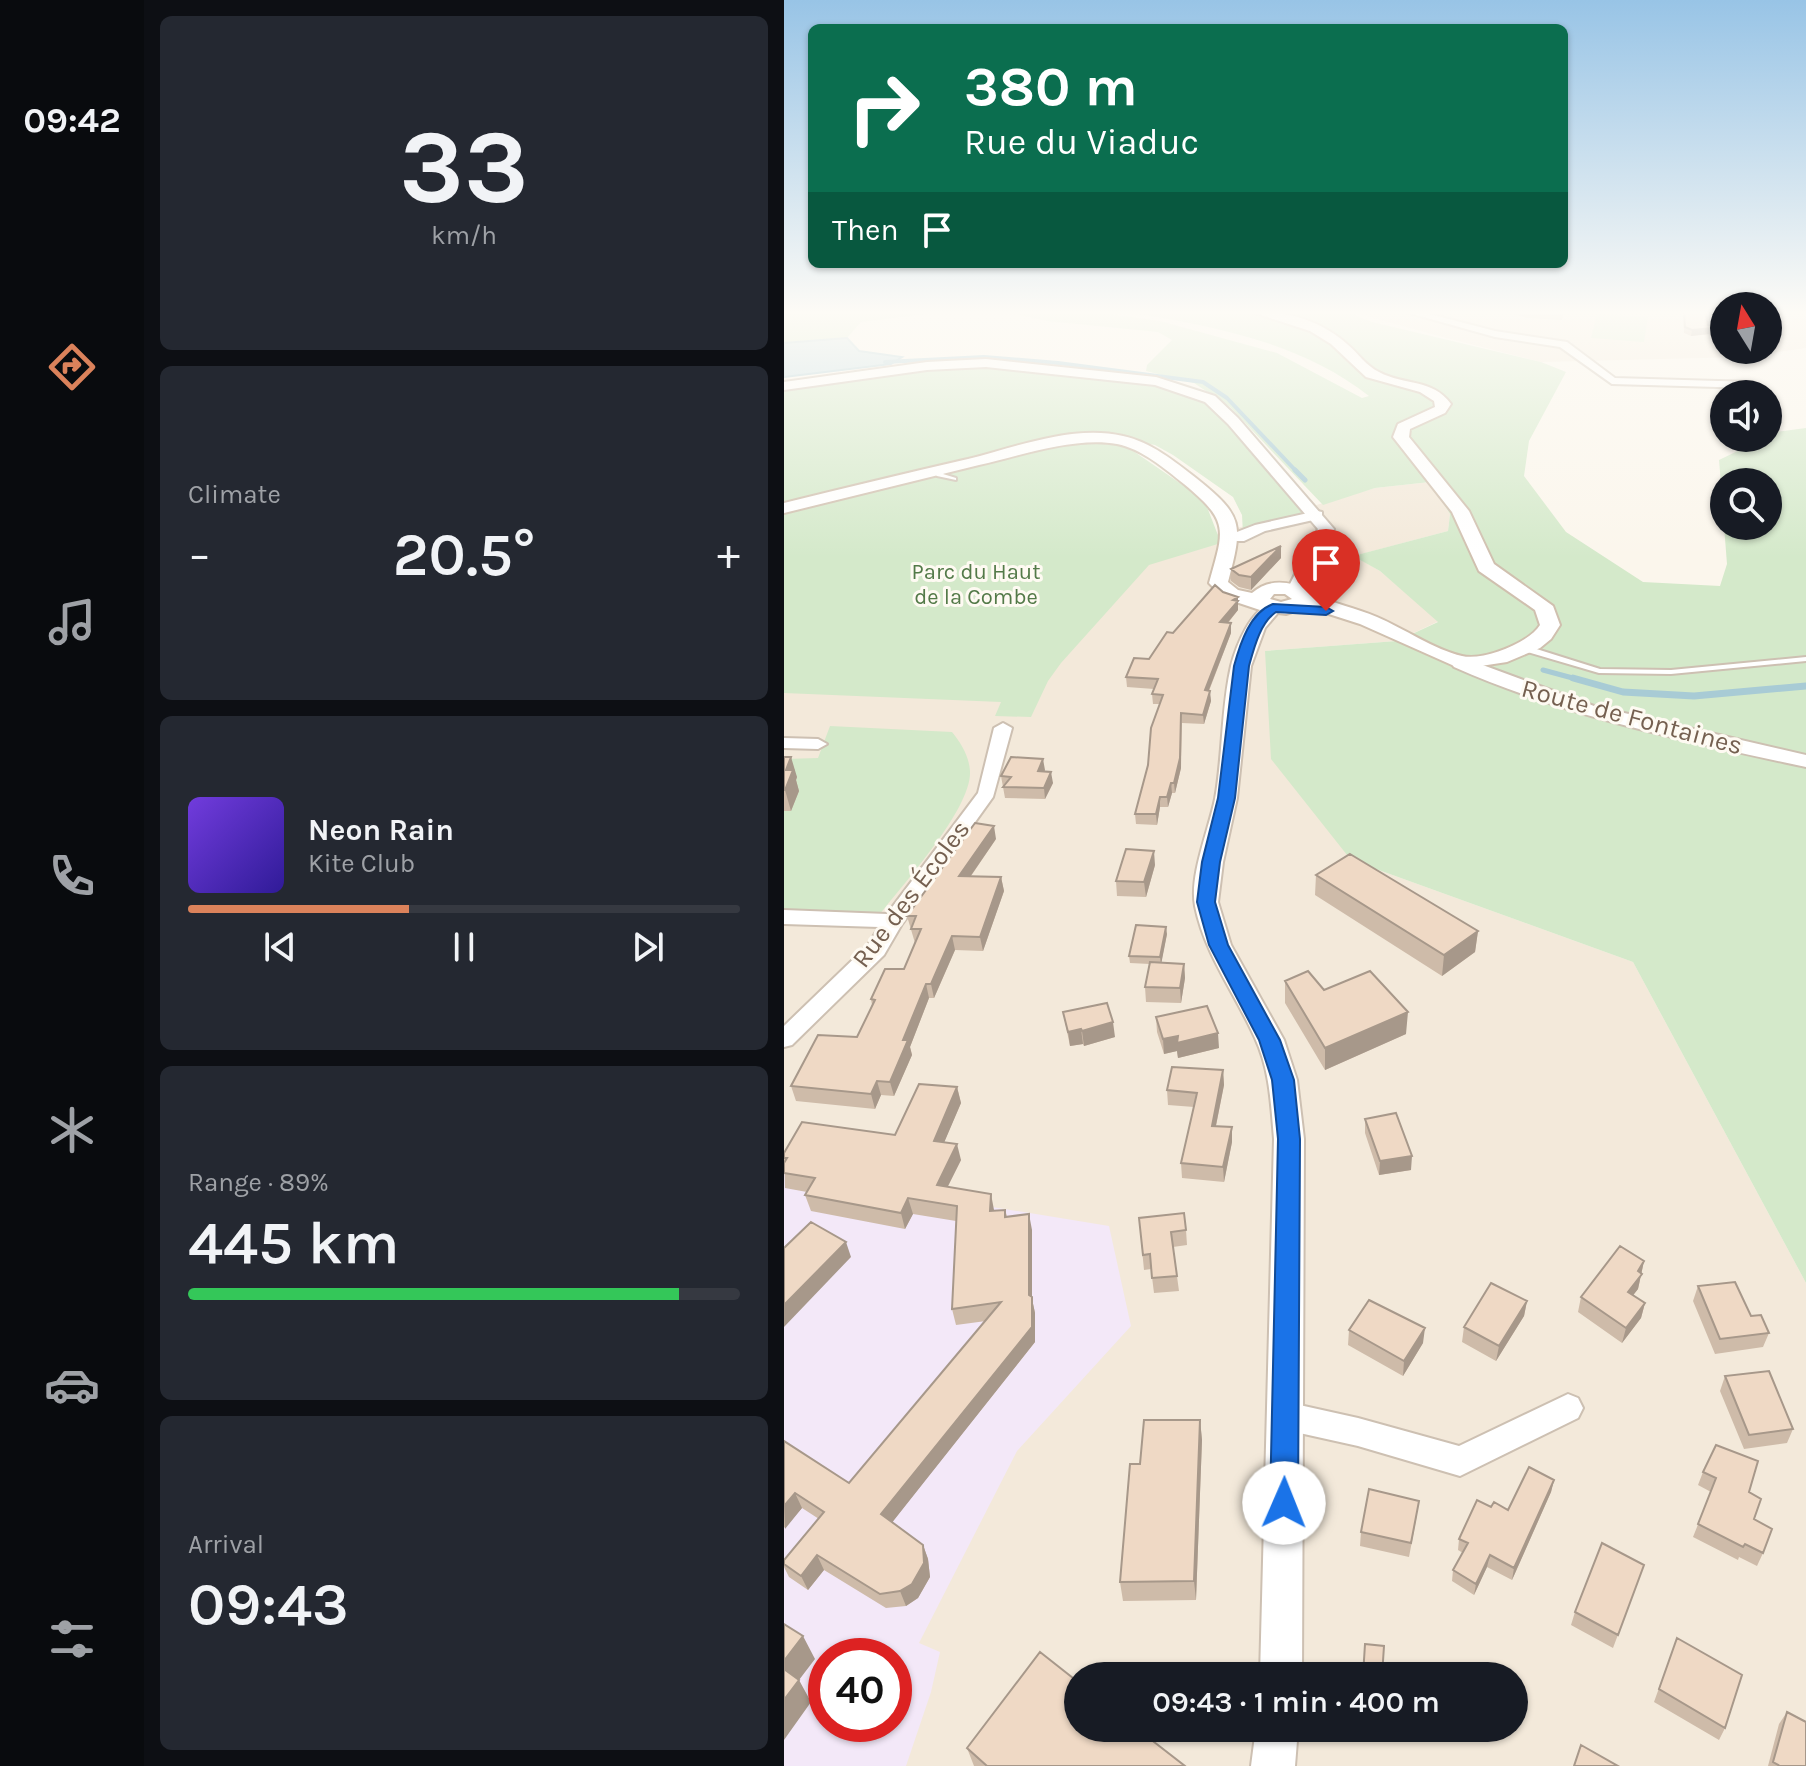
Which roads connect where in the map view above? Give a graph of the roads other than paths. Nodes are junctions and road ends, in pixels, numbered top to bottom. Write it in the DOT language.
graph roads {
  1 [pos="1198,393"];
  2 [pos="1433,393"];
  3 [pos="784,508"];
  4 [pos="1314,513"];
  5 [pos="1231,537"];
  6 [pos="1279,599"];
  7 [pos="1524,648"];
  8 [pos="1806,659"];
  9 [pos="1461,663"];
  10 [pos="1003,728"];
  11 [pos="784,743"];
  12 [pos="818,744"];
  13 [pos="1806,761"];
  14 [pos="784,917"];
  15 [pos="893,921"];
  16 [pos="784,1039"];
  17 [pos="1568,1408"];
  18 [pos="1286,1416"];
  19 [pos="1281,1662"];
  20 [pos="1276,1742"];
  21 [pos="1273,1766"];
  1 -- 4 [label="street"];
  2 -- 7 [label="main road"];
  3 -- 5 [label="main road"];
  4 -- 5 [label="street"];
  4 -- 6 [label="street"];
  5 -- 6 [label="main road"];
  6 -- 9 [label="main road"];
  6 -- 18 [label="street"];
  7 -- 8 [label="lane"];
  7 -- 9 [label="main road"];
  9 -- 13 [label="street, Route de Fontaines"];
  10 -- 15 [label="street, Rue des Écoles"];
  11 -- 12 [label="street"];
  14 -- 15 [label="street"];
  15 -- 16 [label="street, Rue des Écoles"];
  17 -- 18 [label="street"];
  18 -- 19 [label="street"];
  20 -- 21 [label="street"];
}
